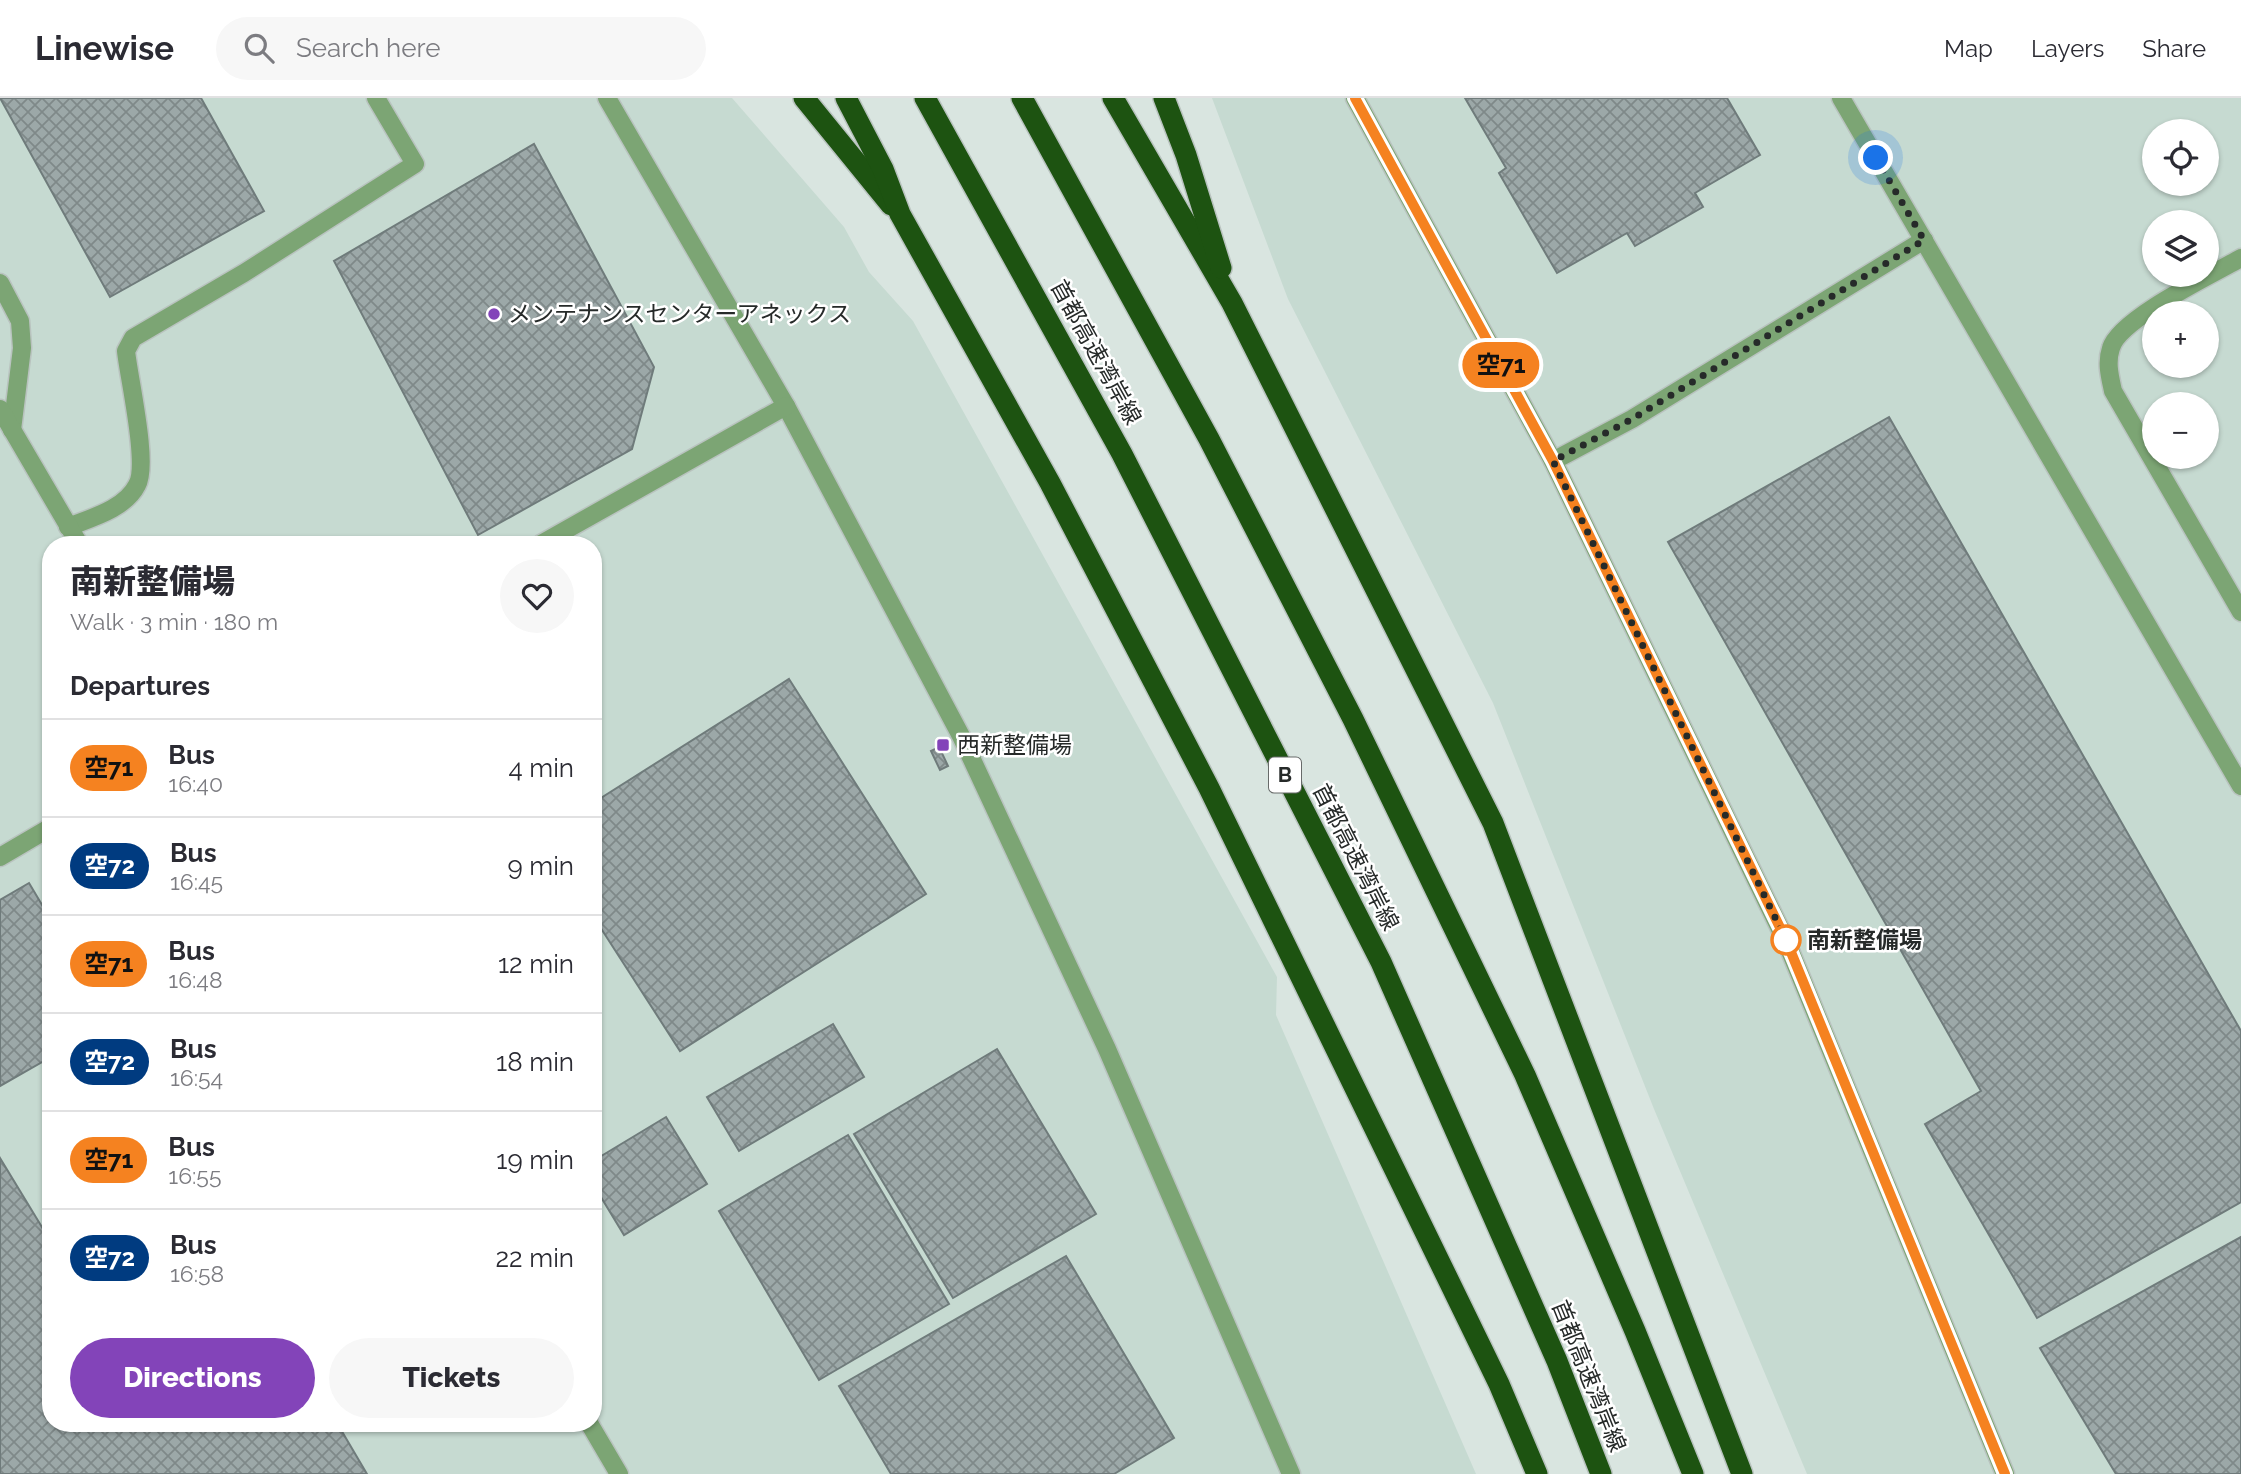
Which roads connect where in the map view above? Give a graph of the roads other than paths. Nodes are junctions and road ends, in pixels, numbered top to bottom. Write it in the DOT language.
graph roads {
  1 [pos="376,98"];
  2 [pos="607,98"];
  3 [pos="804,98"];
  4 [pos="846,98"];
  5 [pos="925,98"];
  6 [pos="1022,98"];
  7 [pos="1113,98"];
  8 [pos="1164,98"];
  9 [pos="1355,98"];
  10 [pos="1841,98"];
  11 [pos="900,214"];
  12 [pos="1924,240"];
  13 [pos="2241,258"];
  14 [pos="0,283"];
  15 [pos="1231,303"];
  16 [pos="786,406"];
  17 [pos="0,409"];
  18 [pos="12,430"];
  19 [pos="1553,461"];
  20 [pos="68,527"];
  21 [pos="74,536"];
  22 [pos="555,536"];
  23 [pos="2241,612"];
  24 [pos="2241,786"];
  25 [pos="42,832"];
  26 [pos="0,857"];
  27 [pos="594,1432"];
  28 [pos="619,1474"];
  29 [pos="1291,1474"];
  30 [pos="1537,1474"];
  31 [pos="1601,1474"];
  32 [pos="1693,1474"];
  33 [pos="1742,1474"];
  34 [pos="2005,1474"];
  1 -- 20 [label="street"];
  2 -- 16 [label="street"];
  3 -- 11 [label="highway"];
  4 -- 11 [label="highway"];
  5 -- 31 [label="highway, 首都高速湾岸線 / B"];
  6 -- 32 [label="highway"];
  7 -- 15 [label="highway"];
  8 -- 15 [label="highway"];
  9 -- 19 [label="street"];
  10 -- 12 [label="street"];
  11 -- 30 [label="highway"];
  12 -- 19 [label="street"];
  12 -- 24 [label="street"];
  13 -- 23 [label="street"];
  14 -- 18 [label="street"];
  15 -- 33 [label="highway"];
  16 -- 22 [label="street"];
  16 -- 29 [label="street"];
  17 -- 18 [label="street"];
  18 -- 20 [label="street"];
  19 -- 34 [label="street"];
  20 -- 21 [label="street"];
  25 -- 26 [label="street"];
  27 -- 28 [label="street"];
}
